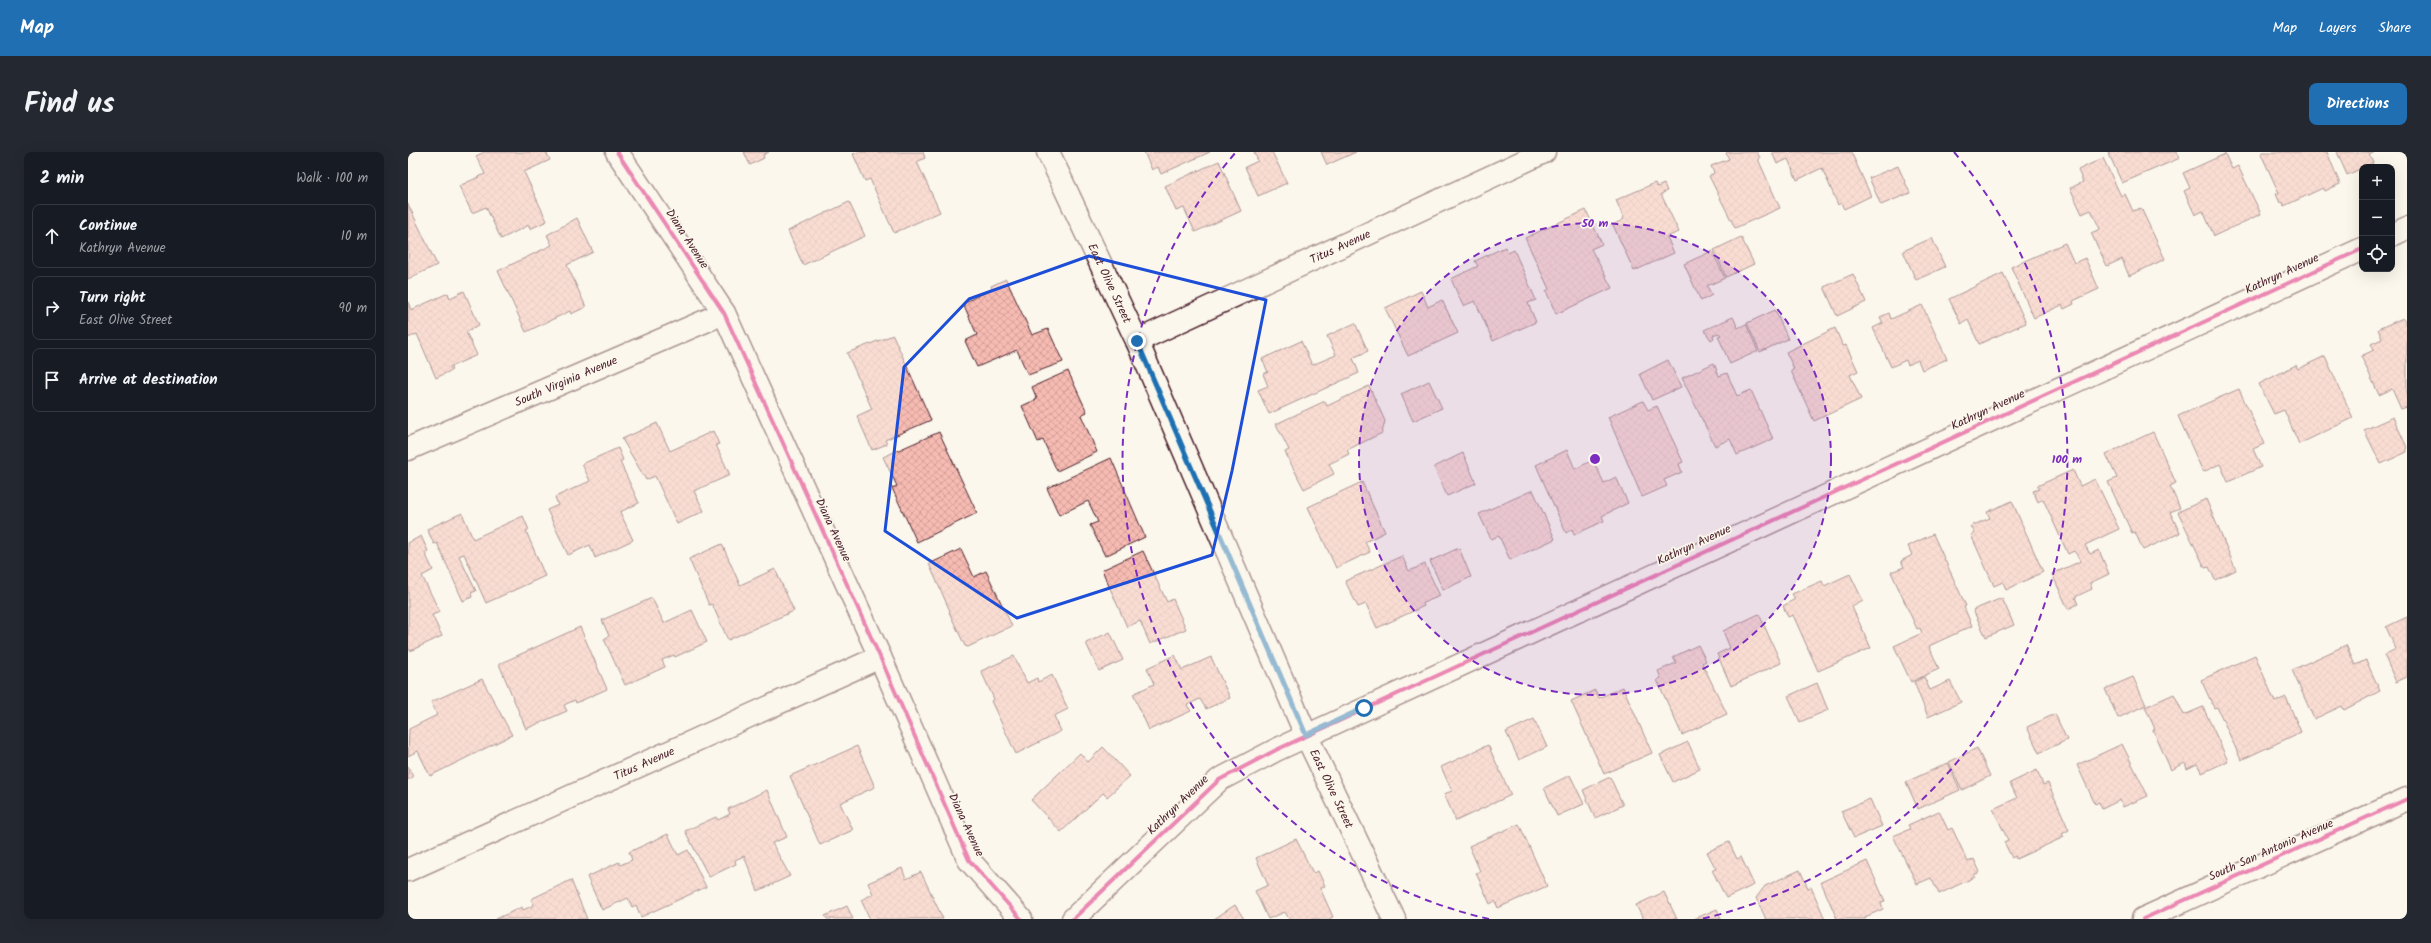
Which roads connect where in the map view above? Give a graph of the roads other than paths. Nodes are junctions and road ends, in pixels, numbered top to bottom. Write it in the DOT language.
graph roads {
  1 [pos="617,152"];
  2 [pos="1048,152"];
  3 [pos="1544,152"];
  4 [pos="2407,228"];
  5 [pos="2395,234"];
  6 [pos="2359,250"];
  7 [pos="724,313"];
  8 [pos="1137,341"];
  9 [pos="408,449"];
  10 [pos="880,657"];
  11 [pos="1306,735"];
  12 [pos="2407,799"];
  13 [pos="408,870"];
  14 [pos="1021,919"];
  15 [pos="1073,919"];
  16 [pos="1394,919"];
  17 [pos="2143,919"];
  1 -- 7 [label="street, Diana Avenue"];
  2 -- 8 [label="street, East Olive Street"];
  3 -- 8 [label="street, Titus Avenue"];
  4 -- 5 [label="street"];
  6 -- 11 [label="street, Kathryn Avenue"];
  7 -- 9 [label="street, South Virginia Avenue"];
  7 -- 10 [label="street, Diana Avenue"];
  8 -- 11 [label="street, East Olive Street"];
  10 -- 13 [label="street, Titus Avenue"];
  10 -- 14 [label="street, Diana Avenue"];
  11 -- 15 [label="street, Kathryn Avenue"];
  11 -- 16 [label="street, East Olive Street"];
  12 -- 17 [label="street, South San Antonio Avenue"];
}
